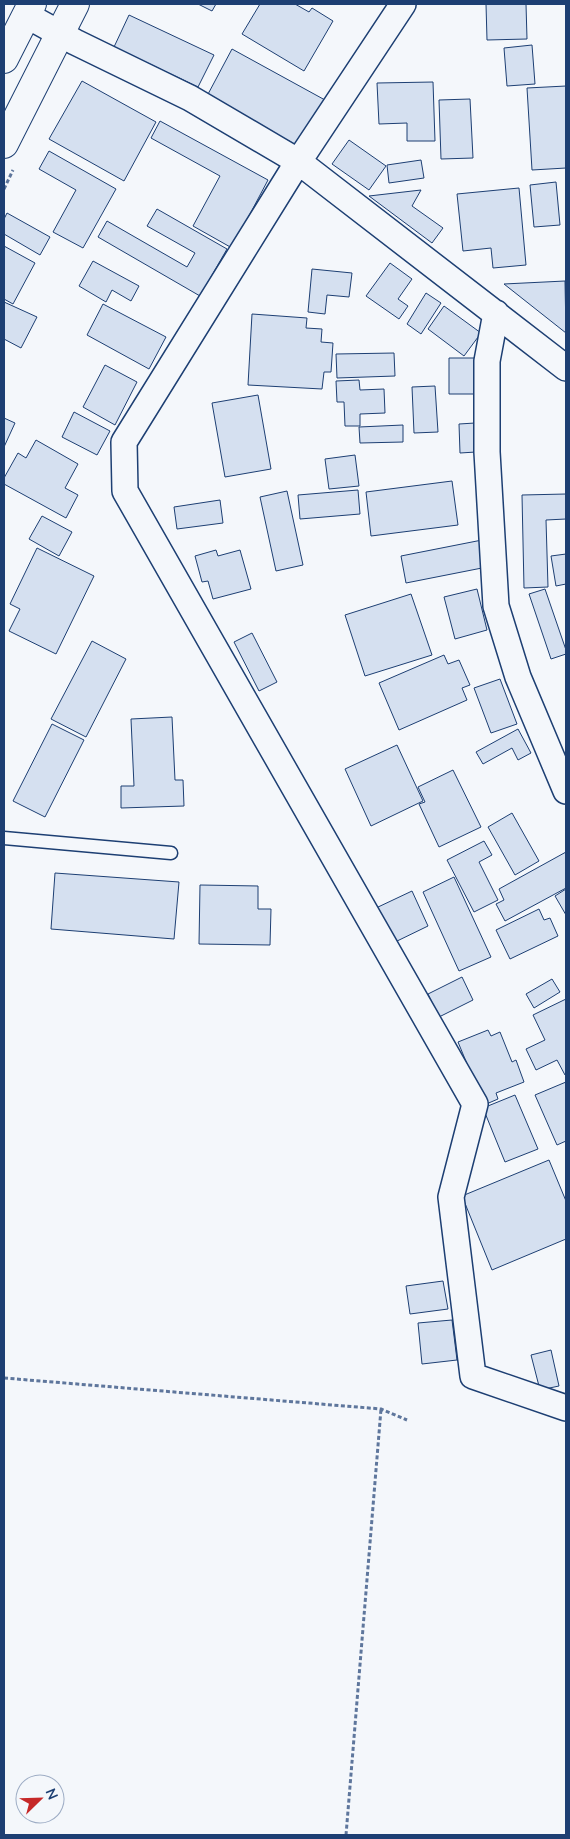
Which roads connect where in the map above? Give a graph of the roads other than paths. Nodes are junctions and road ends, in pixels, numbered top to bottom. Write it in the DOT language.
graph roads {
  1 [pos="75,4"];
  2 [pos="403,4"];
  3 [pos="29,9"];
  4 [pos="60,34"];
  5 [pos="4,59"];
  6 [pos="4,144"];
  7 [pos="299,162"];
  8 [pos="496,313"];
  9 [pos="566,368"];
  10 [pos="566,791"];
  11 [pos="4,838"];
  12 [pos="171,853"];
  13 [pos="566,1408"];
  1 -- 4 [label="highway"];
  2 -- 7 [label="street"];
  3 -- 4 [label="street"];
  3 -- 5 [label="highway"];
  4 -- 6 [label="highway"];
  4 -- 7 [label="street"];
  7 -- 8 [label="street"];
  7 -- 13 [label="street"];
  8 -- 9 [label="street"];
  8 -- 10 [label="street"];
  11 -- 12 [label="lane"];
}
